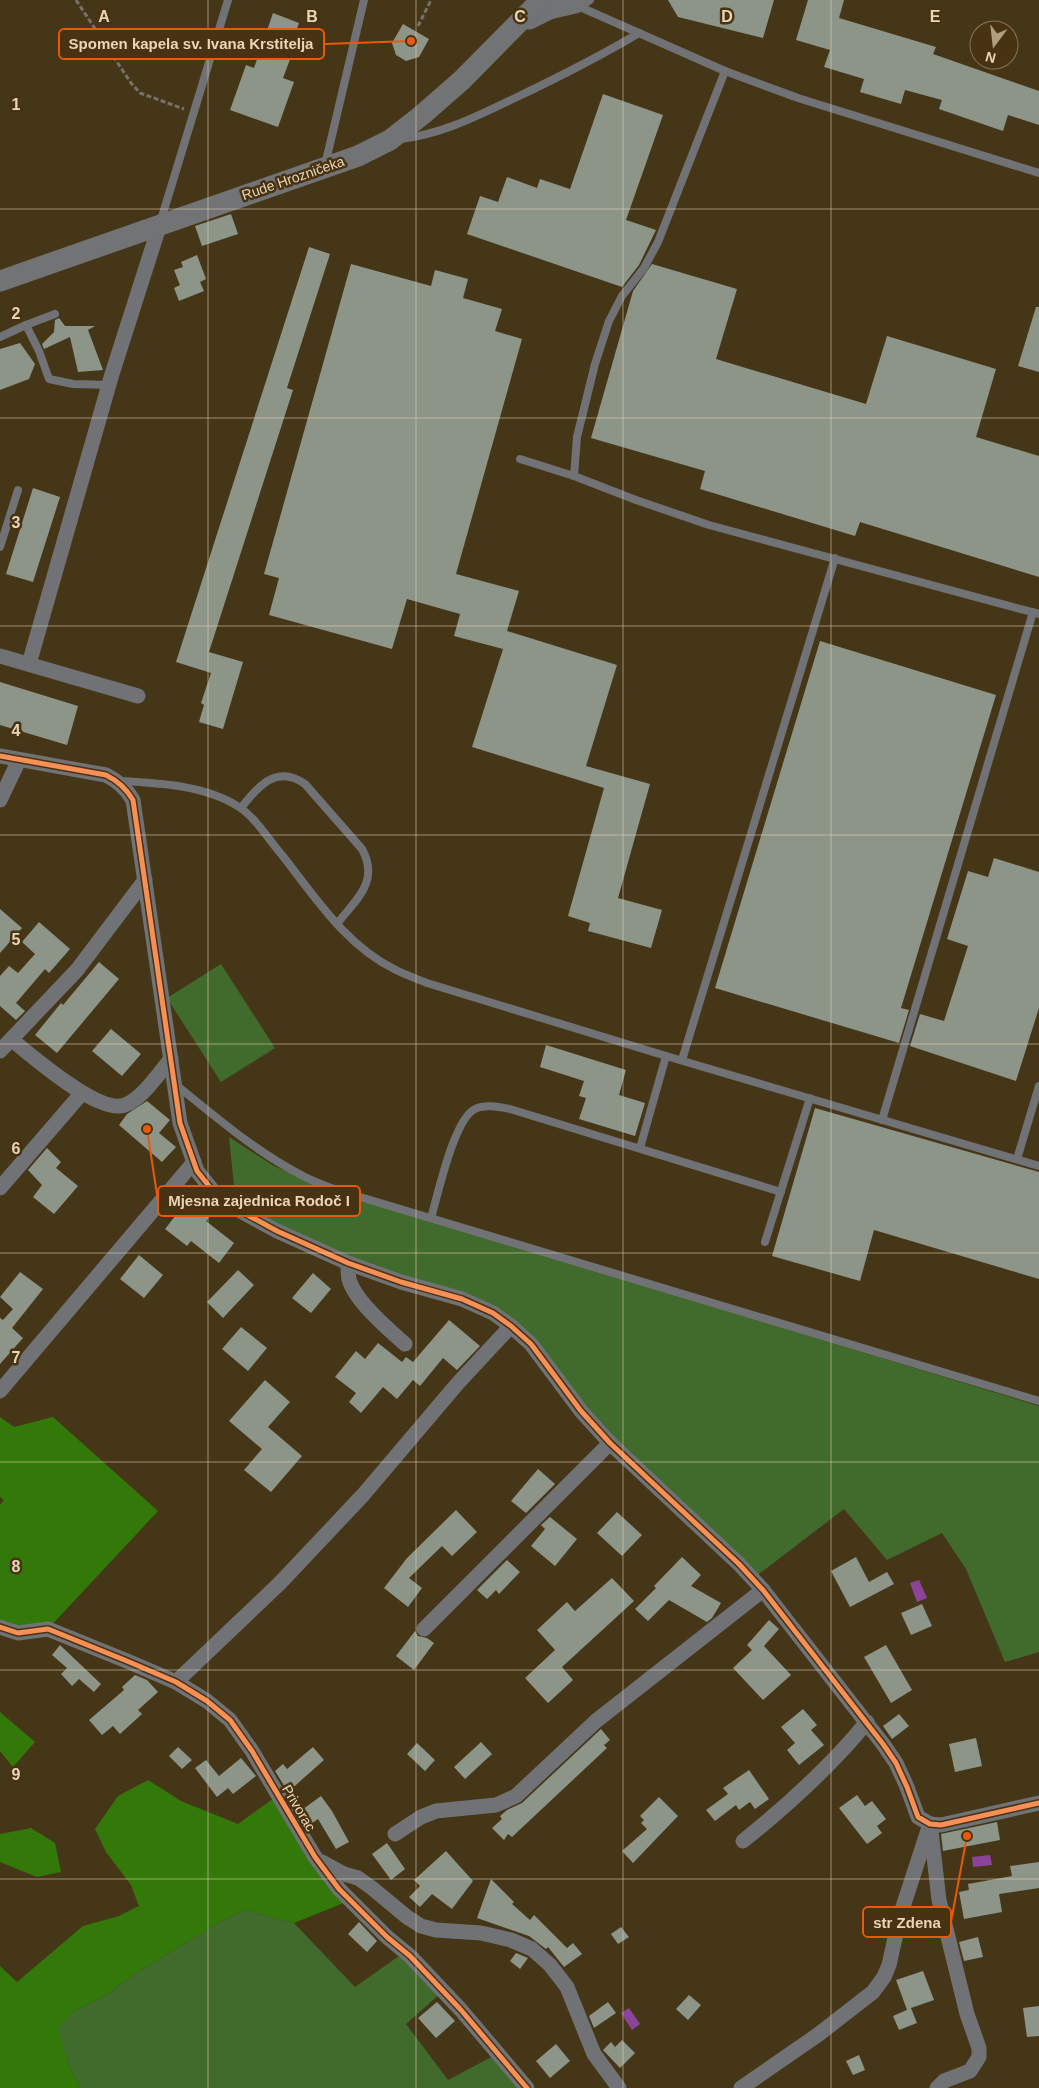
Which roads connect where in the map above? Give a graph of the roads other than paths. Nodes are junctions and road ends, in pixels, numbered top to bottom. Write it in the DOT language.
graph roads {
  1 [pos="228,0"];
  2 [pos="364,0"];
  3 [pos="541,0"];
  4 [pos="580,3"];
  5 [pos="510,31"];
  6 [pos="639,32"];
  7 [pos="725,70"];
  8 [pos="390,140"];
  9 [pos="325,167"];
  10 [pos="1039,173"];
  11 [pos="160,224"];
  12 [pos="0,281"];
  13 [pos="55,314"];
  14 [pos="26,325"];
  15 [pos="0,337"];
  16 [pos="108,385"];
  17 [pos="520,459"];
  18 [pos="574,476"];
  19 [pos="18,490"];
  20 [pos="0,547"];
  21 [pos="835,558"];
  22 [pos="1036,613"];
  23 [pos="0,656"];
  24 [pos="29,664"];
  25 [pos="138,696"];
  26 [pos="0,756"];
  27 [pos="19,760"];
  28 [pos="117,781"];
  29 [pos="0,800"];
  30 [pos="241,808"];
  31 [pos="145,880"];
  32 [pos="337,924"];
  33 [pos="12,1040"];
  34 [pos="0,1052"];
  35 [pos="666,1056"];
  36 [pos="171,1060"];
  37 [pos="682,1060"];
  38 [pos="174,1084"];
  39 [pos="1039,1086"];
  40 [pos="82,1093"];
  41 [pos="810,1098"];
  42 [pos="882,1120"];
  43 [pos="640,1148"];
  44 [pos="1017,1160"];
  45 [pos="194,1162"];
  46 [pos="1039,1166"];
  47 [pos="0,1188"];
  48 [pos="781,1192"];
  49 [pos="431,1218"];
  50 [pos="765,1242"];
  51 [pos="348,1263"];
  52 [pos="511,1326"];
  53 [pos="405,1344"];
  54 [pos="0,1391"];
  55 [pos="1039,1402"];
  56 [pos="610,1443"];
  57 [pos="763,1590"];
  58 [pos="0,1627"];
  59 [pos="424,1629"];
  60 [pos="176,1682"];
  61 [pos="867,1722"];
  62 [pos="1039,1803"];
  63 [pos="930,1824"];
  64 [pos="395,1834"];
  65 [pos="743,1841"];
  66 [pos="315,1857"];
  67 [pos="527,2088"];
  68 [pos="619,2088"];
  69 [pos="741,2088"];
  70 [pos="937,2088"];
  1 -- 11 [label="lane"];
  2 -- 9 [label="lane"];
  3 -- 5 [label="street, Rude Hrozničeka"];
  4 -- 5 [label="street"];
  4 -- 6 [label="lane"];
  5 -- 8 [label="street, Rude Hrozničeka"];
  6 -- 7 [label="lane"];
  6 -- 8 [label="lane"];
  7 -- 10 [label="lane"];
  7 -- 18 [label="lane"];
  8 -- 9 [label="street, Rude Hrozničeka"];
  9 -- 11 [label="street, Rude Hrozničeka"];
  11 -- 12 [label="street, Rude Hrozničeka"];
  11 -- 16 [label="street"];
  13 -- 14 [label="lane"];
  14 -- 15 [label="lane"];
  14 -- 16 [label="lane"];
  16 -- 24 [label="street"];
  17 -- 18 [label="lane"];
  18 -- 21 [label="lane"];
  19 -- 20 [label="lane"];
  21 -- 22 [label="lane"];
  21 -- 37 [label="lane"];
  22 -- 42 [label="lane"];
  23 -- 24 [label="street"];
  24 -- 25 [label="street"];
  26 -- 27 [label="street"];
  27 -- 28 [label="street"];
  27 -- 29 [label="street"];
  28 -- 30 [label="lane"];
  28 -- 31 [label="street"];
  30 -- 32 [label="lane"];
  30 -- 32 [label="lane"];
  31 -- 33 [label="street"];
  31 -- 36 [label="street"];
  32 -- 35 [label="lane"];
  33 -- 34 [label="street"];
  33 -- 40 [label="street"];
  35 -- 37 [label="lane"];
  35 -- 43 [label="lane"];
  36 -- 38 [label="street"];
  36 -- 40 [label="street"];
  37 -- 41 [label="lane"];
  38 -- 45 [label="street"];
  38 -- 49 [label="lane"];
  39 -- 44 [label="lane"];
  40 -- 47 [label="street"];
  41 -- 42 [label="lane"];
  41 -- 48 [label="lane"];
  42 -- 44 [label="lane"];
  43 -- 48 [label="lane"];
  43 -- 49 [label="lane"];
  44 -- 46 [label="lane"];
  45 -- 51 [label="street"];
  45 -- 54 [label="street"];
  48 -- 50 [label="lane"];
  49 -- 55 [label="lane"];
  51 -- 52 [label="street"];
  51 -- 53 [label="street"];
  52 -- 56 [label="street"];
  52 -- 60 [label="street"];
  56 -- 57 [label="street"];
  56 -- 59 [label="street"];
  57 -- 61 [label="street"];
  57 -- 64 [label="street"];
  58 -- 60 [label="street, Privorac"];
  60 -- 66 [label="street, Privorac"];
  61 -- 63 [label="street"];
  61 -- 65 [label="street"];
  62 -- 63 [label="street"];
  63 -- 69 [label="street"];
  63 -- 70 [label="street"];
  66 -- 67 [label="street, Privorac"];
  66 -- 68 [label="street"];
}
